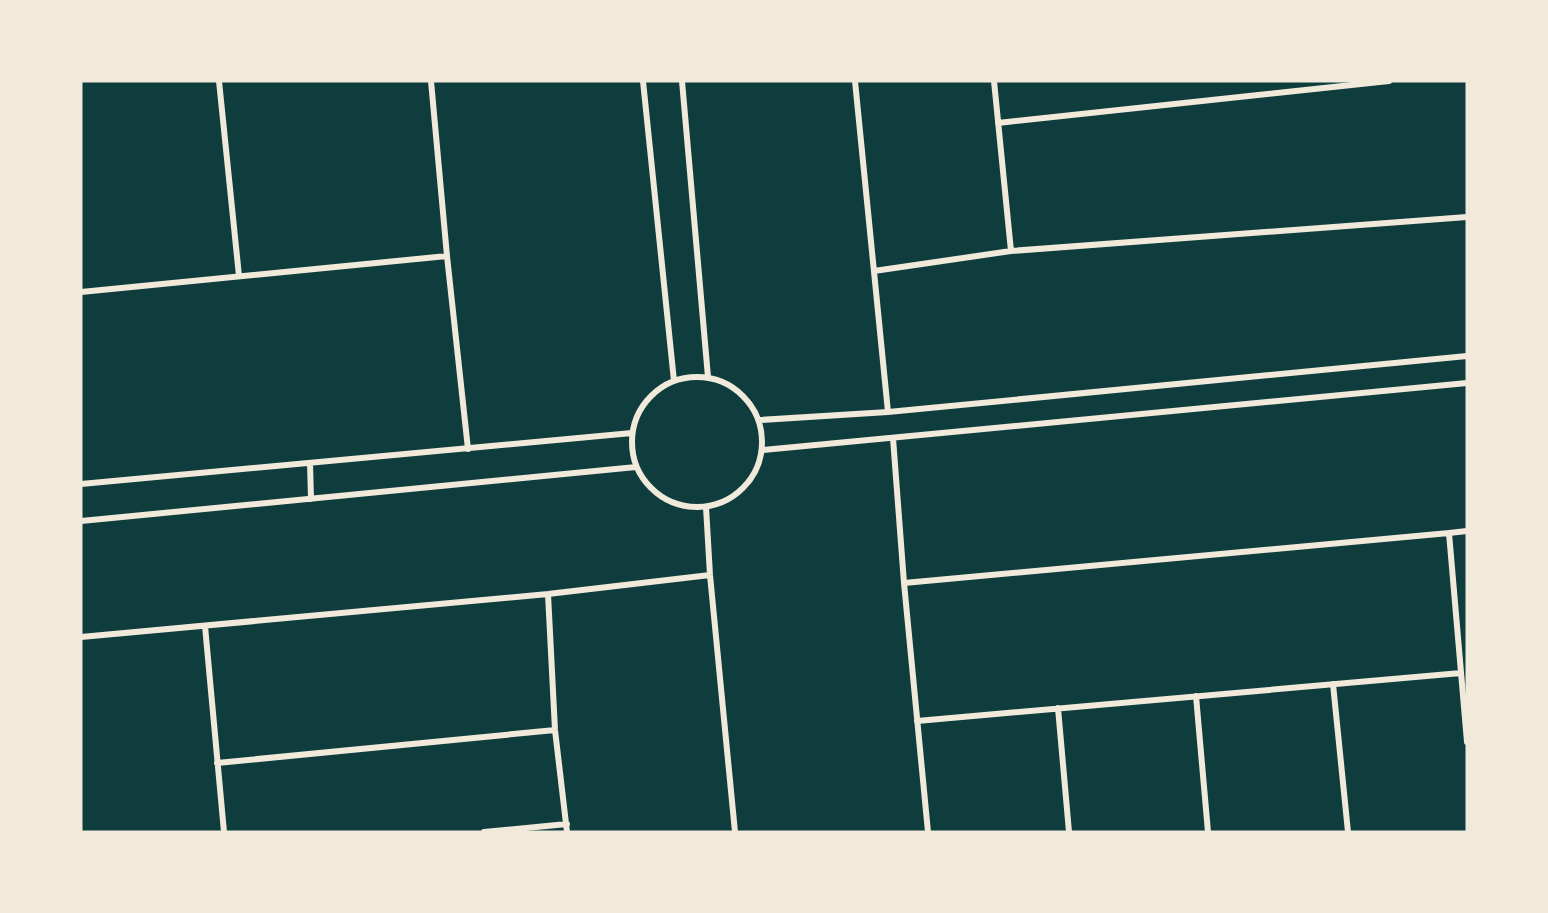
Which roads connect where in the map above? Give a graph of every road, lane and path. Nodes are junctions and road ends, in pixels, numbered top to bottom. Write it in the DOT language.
graph roads {
  1 [pos="219,81"];
  2 [pos="431,81"];
  3 [pos="643,81"];
  4 [pos="682,81"];
  5 [pos="855,81"];
  6 [pos="994,81"];
  7 [pos="1389,81"];
  8 [pos="999,123"];
  9 [pos="1467,217"];
  10 [pos="1011,251"];
  11 [pos="447,256"];
  12 [pos="874,271"];
  13 [pos="239,276"];
  14 [pos="81,292"];
  15 [pos="1467,356"];
  16 [pos="708,377"];
  17 [pos="675,381"];
  18 [pos="1467,383"];
  19 [pos="888,412"];
  20 [pos="759,420"];
  21 [pos="632,433"];
  22 [pos="893,438"];
  23 [pos="468,449"];
  24 [pos="763,450"];
  25 [pos="310,463"];
  26 [pos="636,467"];
  27 [pos="81,484"];
  28 [pos="311,499"];
  29 [pos="705,507"];
  30 [pos="81,521"];
  31 [pos="1467,531"];
  32 [pos="1449,533"];
  33 [pos="710,575"];
  34 [pos="904,582"];
  35 [pos="548,594"];
  36 [pos="205,626"];
  37 [pos="81,637"];
  38 [pos="1461,673"];
  39 [pos="1333,684"];
  40 [pos="1196,696"];
  41 [pos="1058,708"];
  42 [pos="917,721"];
  43 [pos="555,730"];
  44 [pos="1467,742"];
  45 [pos="217,763"];
  46 [pos="567,824"];
  47 [pos="224,832"];
  48 [pos="484,832"];
  49 [pos="567,832"];
  50 [pos="735,832"];
  51 [pos="928,832"];
  52 [pos="1069,832"];
  53 [pos="1208,832"];
  54 [pos="1348,832"];
  1 -- 13 [label="street"];
  2 -- 11 [label="street"];
  3 -- 17 [label="street"];
  4 -- 16 [label="street"];
  5 -- 12 [label="street"];
  6 -- 8 [label="street"];
  7 -- 8 [label="street"];
  8 -- 10 [label="street"];
  9 -- 10 [label="street"];
  10 -- 12 [label="street"];
  11 -- 13 [label="street"];
  11 -- 23 [label="street"];
  12 -- 19 [label="street"];
  13 -- 14 [label="street"];
  15 -- 19 [label="street"];
  16 -- 17 [label="street"];
  16 -- 20 [label="street"];
  17 -- 21 [label="street"];
  18 -- 22 [label="street"];
  19 -- 20 [label="street"];
  20 -- 24 [label="street"];
  21 -- 23 [label="street"];
  21 -- 26 [label="street"];
  22 -- 24 [label="street"];
  22 -- 34 [label="street"];
  23 -- 25 [label="street"];
  24 -- 29 [label="street"];
  25 -- 27 [label="street"];
  25 -- 28 [label="street"];
  26 -- 28 [label="street"];
  26 -- 29 [label="street"];
  28 -- 30 [label="street"];
  29 -- 33 [label="street"];
  31 -- 32 [label="street"];
  32 -- 34 [label="street"];
  32 -- 38 [label="street"];
  33 -- 35 [label="street"];
  33 -- 50 [label="street"];
  34 -- 42 [label="street"];
  35 -- 36 [label="street"];
  35 -- 43 [label="street"];
  36 -- 37 [label="street"];
  36 -- 45 [label="street"];
  38 -- 39 [label="street"];
  38 -- 44 [label="street"];
  39 -- 40 [label="street"];
  39 -- 54 [label="street"];
  40 -- 41 [label="street"];
  40 -- 53 [label="street"];
  41 -- 42 [label="street"];
  41 -- 52 [label="street"];
  42 -- 51 [label="street"];
  43 -- 45 [label="street"];
  43 -- 46 [label="street"];
  45 -- 47 [label="street"];
  46 -- 48 [label="street"];
  46 -- 49 [label="street"];
}
